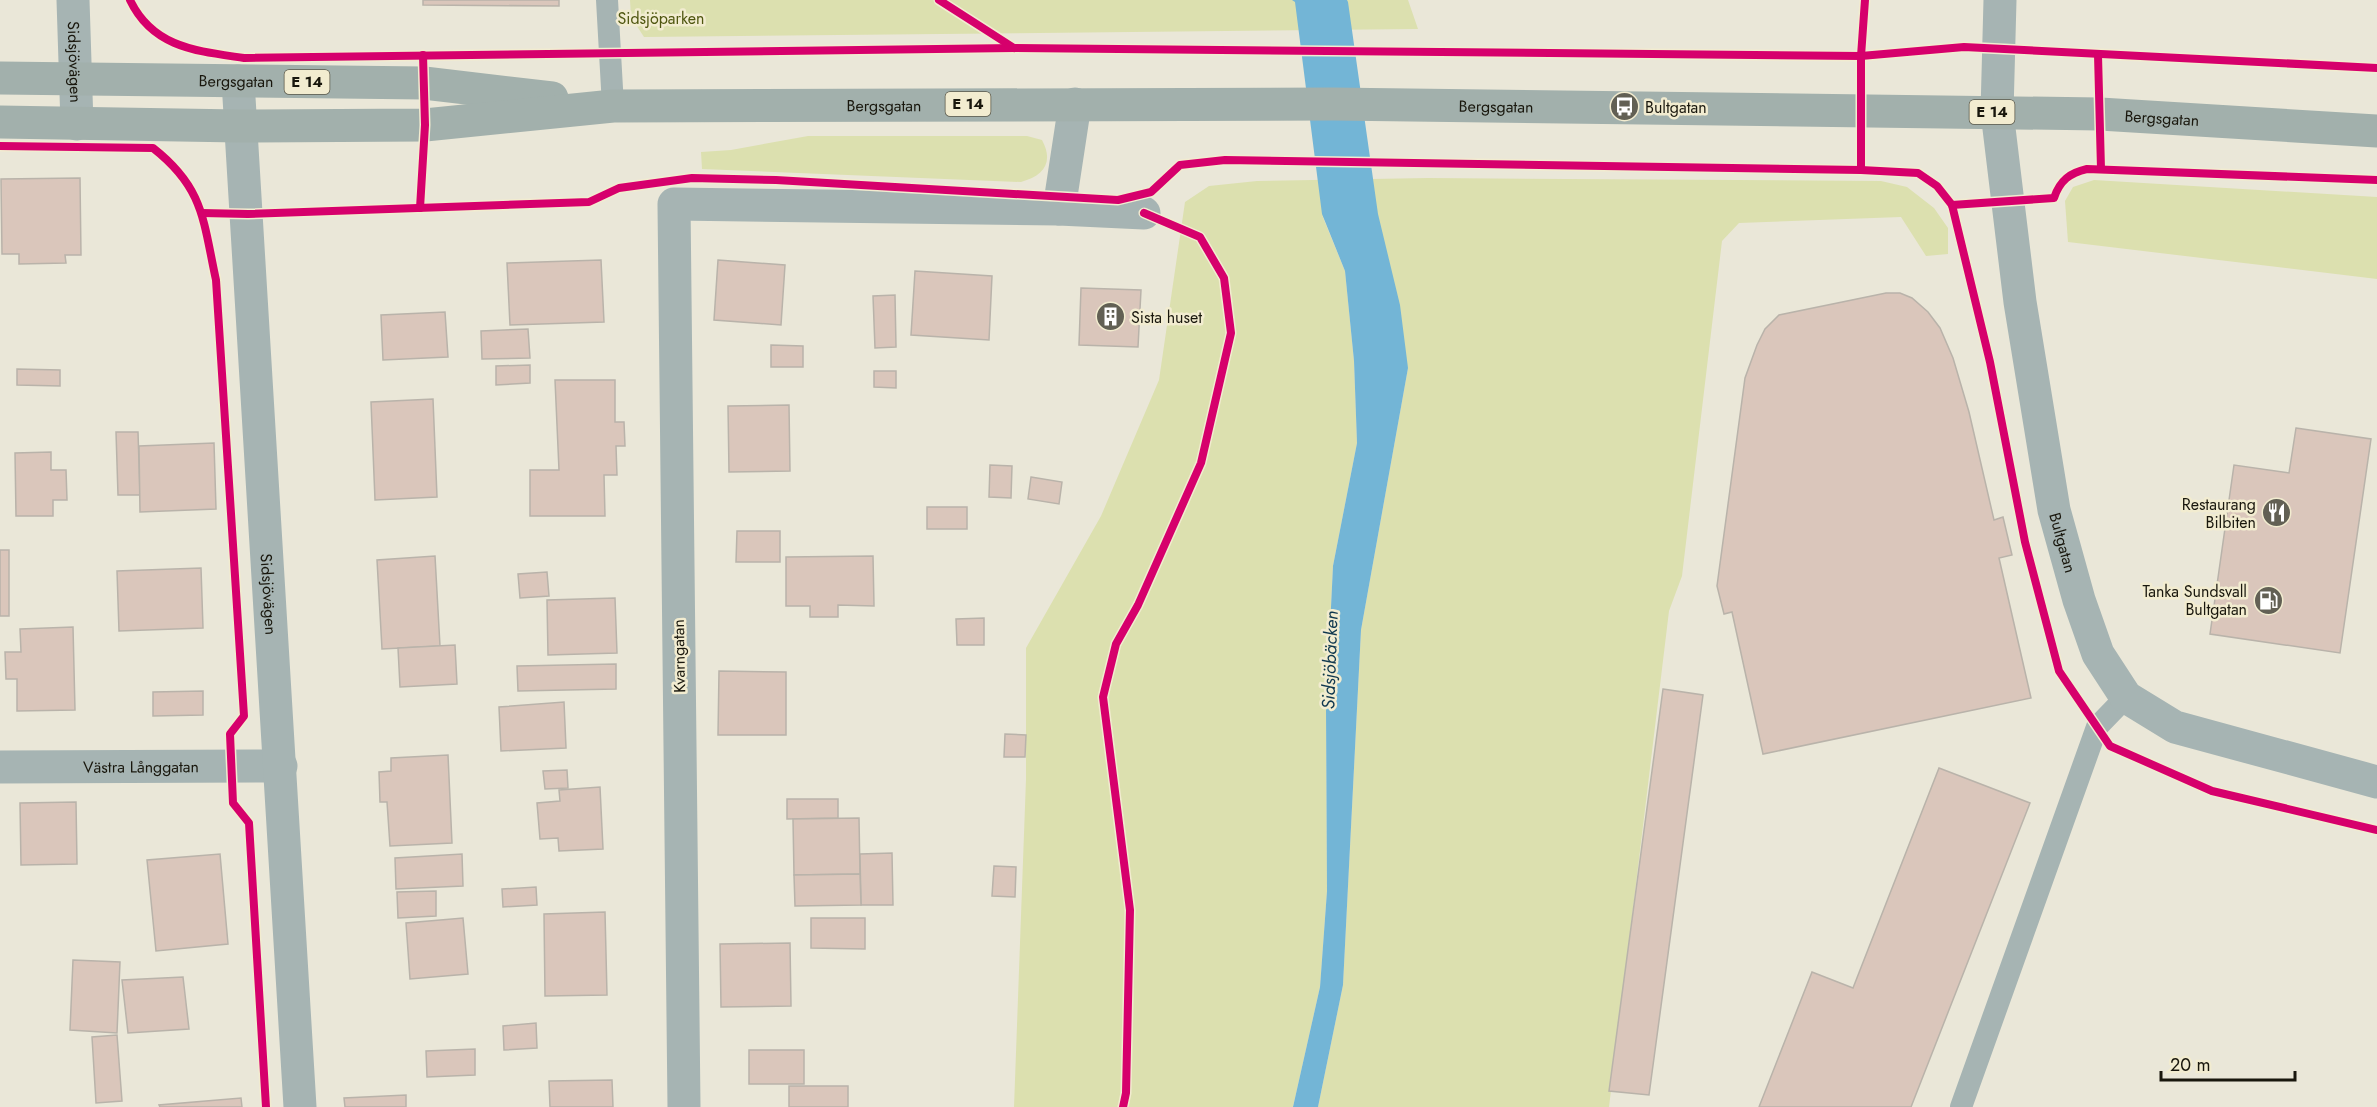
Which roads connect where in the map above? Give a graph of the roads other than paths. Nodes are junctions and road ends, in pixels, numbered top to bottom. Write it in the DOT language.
graph roads {
  1 [pos="73,0"];
  2 [pos="607,0"];
  3 [pos="2000,0"];
  4 [pos="0,78"];
  5 [pos="76,79"];
  6 [pos="238,81"];
  7 [pos="1075,104"];
  8 [pos="613,106"];
  9 [pos="1997,112"];
  10 [pos="0,123"];
  11 [pos="77,124"];
  12 [pos="240,126"];
  13 [pos="2377,131"];
  14 [pos="1059,209"];
  15 [pos="1144,213"];
  16 [pos="2126,697"];
  17 [pos="281,766"];
  18 [pos="0,767"];
  19 [pos="2377,782"];
  20 [pos="300,1107"];
  21 [pos="684,1107"];
  22 [pos="1961,1107"];
  1 -- 5 [label="street, Sidsjövägen"];
  2 -- 8 [label="lane"];
  3 -- 9 [label="street, Bultgatan"];
  4 -- 5 [label="highway, Bergsgatan / E 14"];
  5 -- 6 [label="highway, Bergsgatan / E 14"];
  5 -- 11 [label="street, Sidsjövägen"];
  6 -- 8 [label="highway, Bergsgatan / E 14"];
  6 -- 12 [label="street, Sidsjövägen"];
  7 -- 8 [label="highway, Bergsgatan / E 14"];
  7 -- 9 [label="highway, Bergsgatan / E 14"];
  7 -- 14 [label="street"];
  8 -- 12 [label="highway, Bergsgatan / E 14"];
  9 -- 13 [label="highway, Bergsgatan / E 14"];
  9 -- 16 [label="street, Bultgatan"];
  10 -- 11 [label="highway, Bergsgatan / E 14"];
  11 -- 12 [label="highway, Bergsgatan / E 14"];
  12 -- 17 [label="street, Sidsjövägen"];
  14 -- 15 [label="street"];
  14 -- 21 [label="street, Kvarngatan"];
  16 -- 19 [label="street, Bultgatan"];
  16 -- 22 [label="lane"];
  17 -- 18 [label="street, Västra Långgatan"];
  17 -- 20 [label="street, Sidsjövägen"];
}
